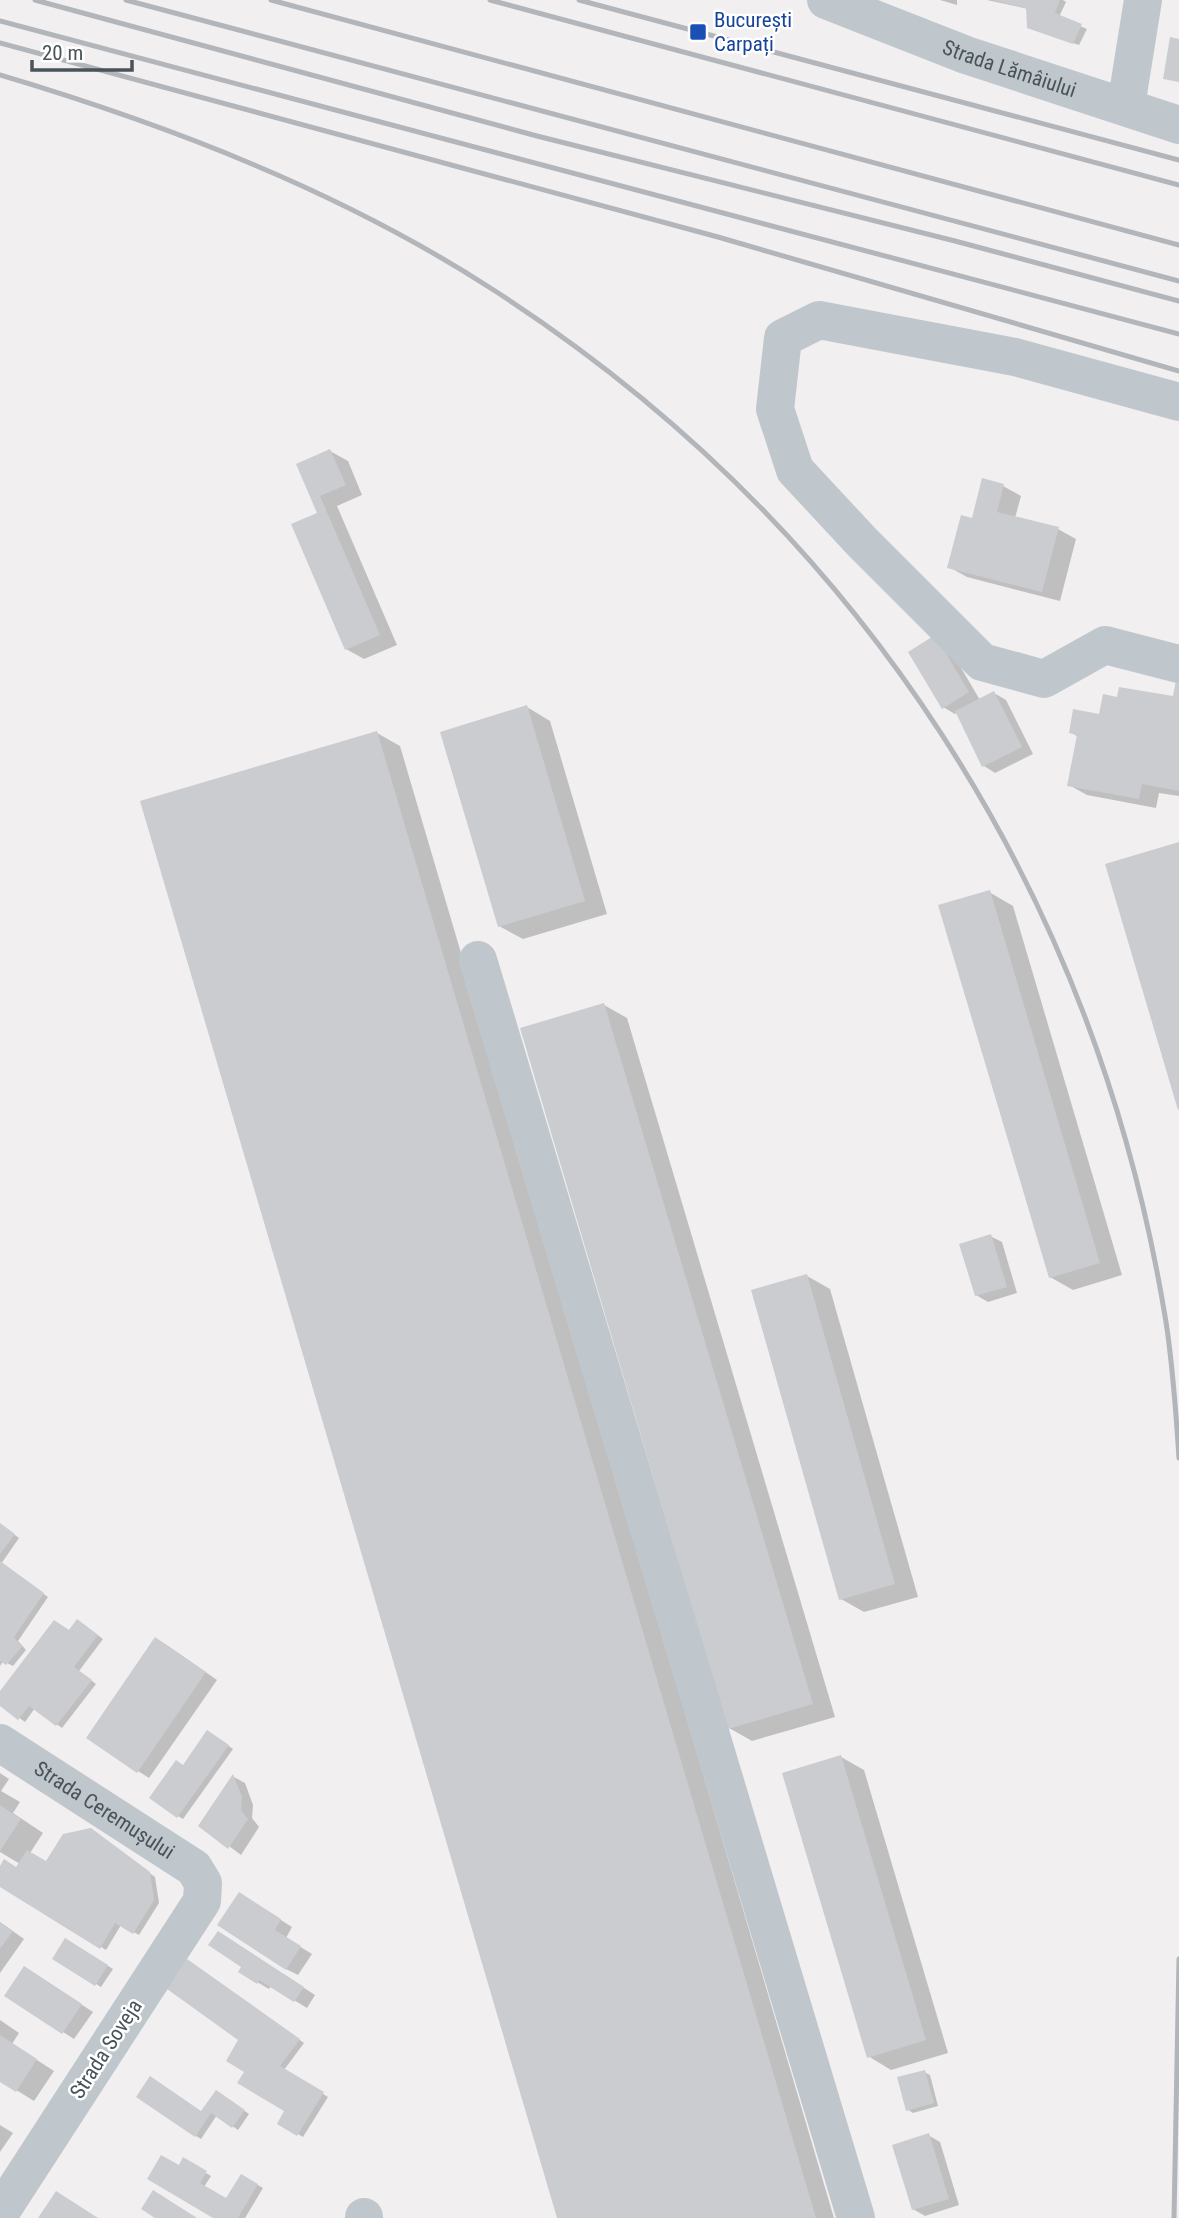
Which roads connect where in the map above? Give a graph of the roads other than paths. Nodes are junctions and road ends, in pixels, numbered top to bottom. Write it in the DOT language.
graph roads {
  1 [pos="1143,0"];
  2 [pos="838,2"];
  3 [pos="1126,106"];
  4 [pos="1179,125"];
  5 [pos="1179,402"];
  6 [pos="1179,664"];
  7 [pos="478,960"];
  8 [pos="0,1743"];
  9 [pos="203,1883"];
  10 [pos="0,2213"];
  11 [pos="856,2218"];
  1 -- 3 [label="street"];
  2 -- 3 [label="street, Strada Lămâiului"];
  3 -- 4 [label="street, Strada Lămâiului"];
  5 -- 6 [label="street"];
  7 -- 11 [label="street"];
  8 -- 9 [label="street, Strada Ceremușului"];
  9 -- 10 [label="street, Strada Soveja"];
}
